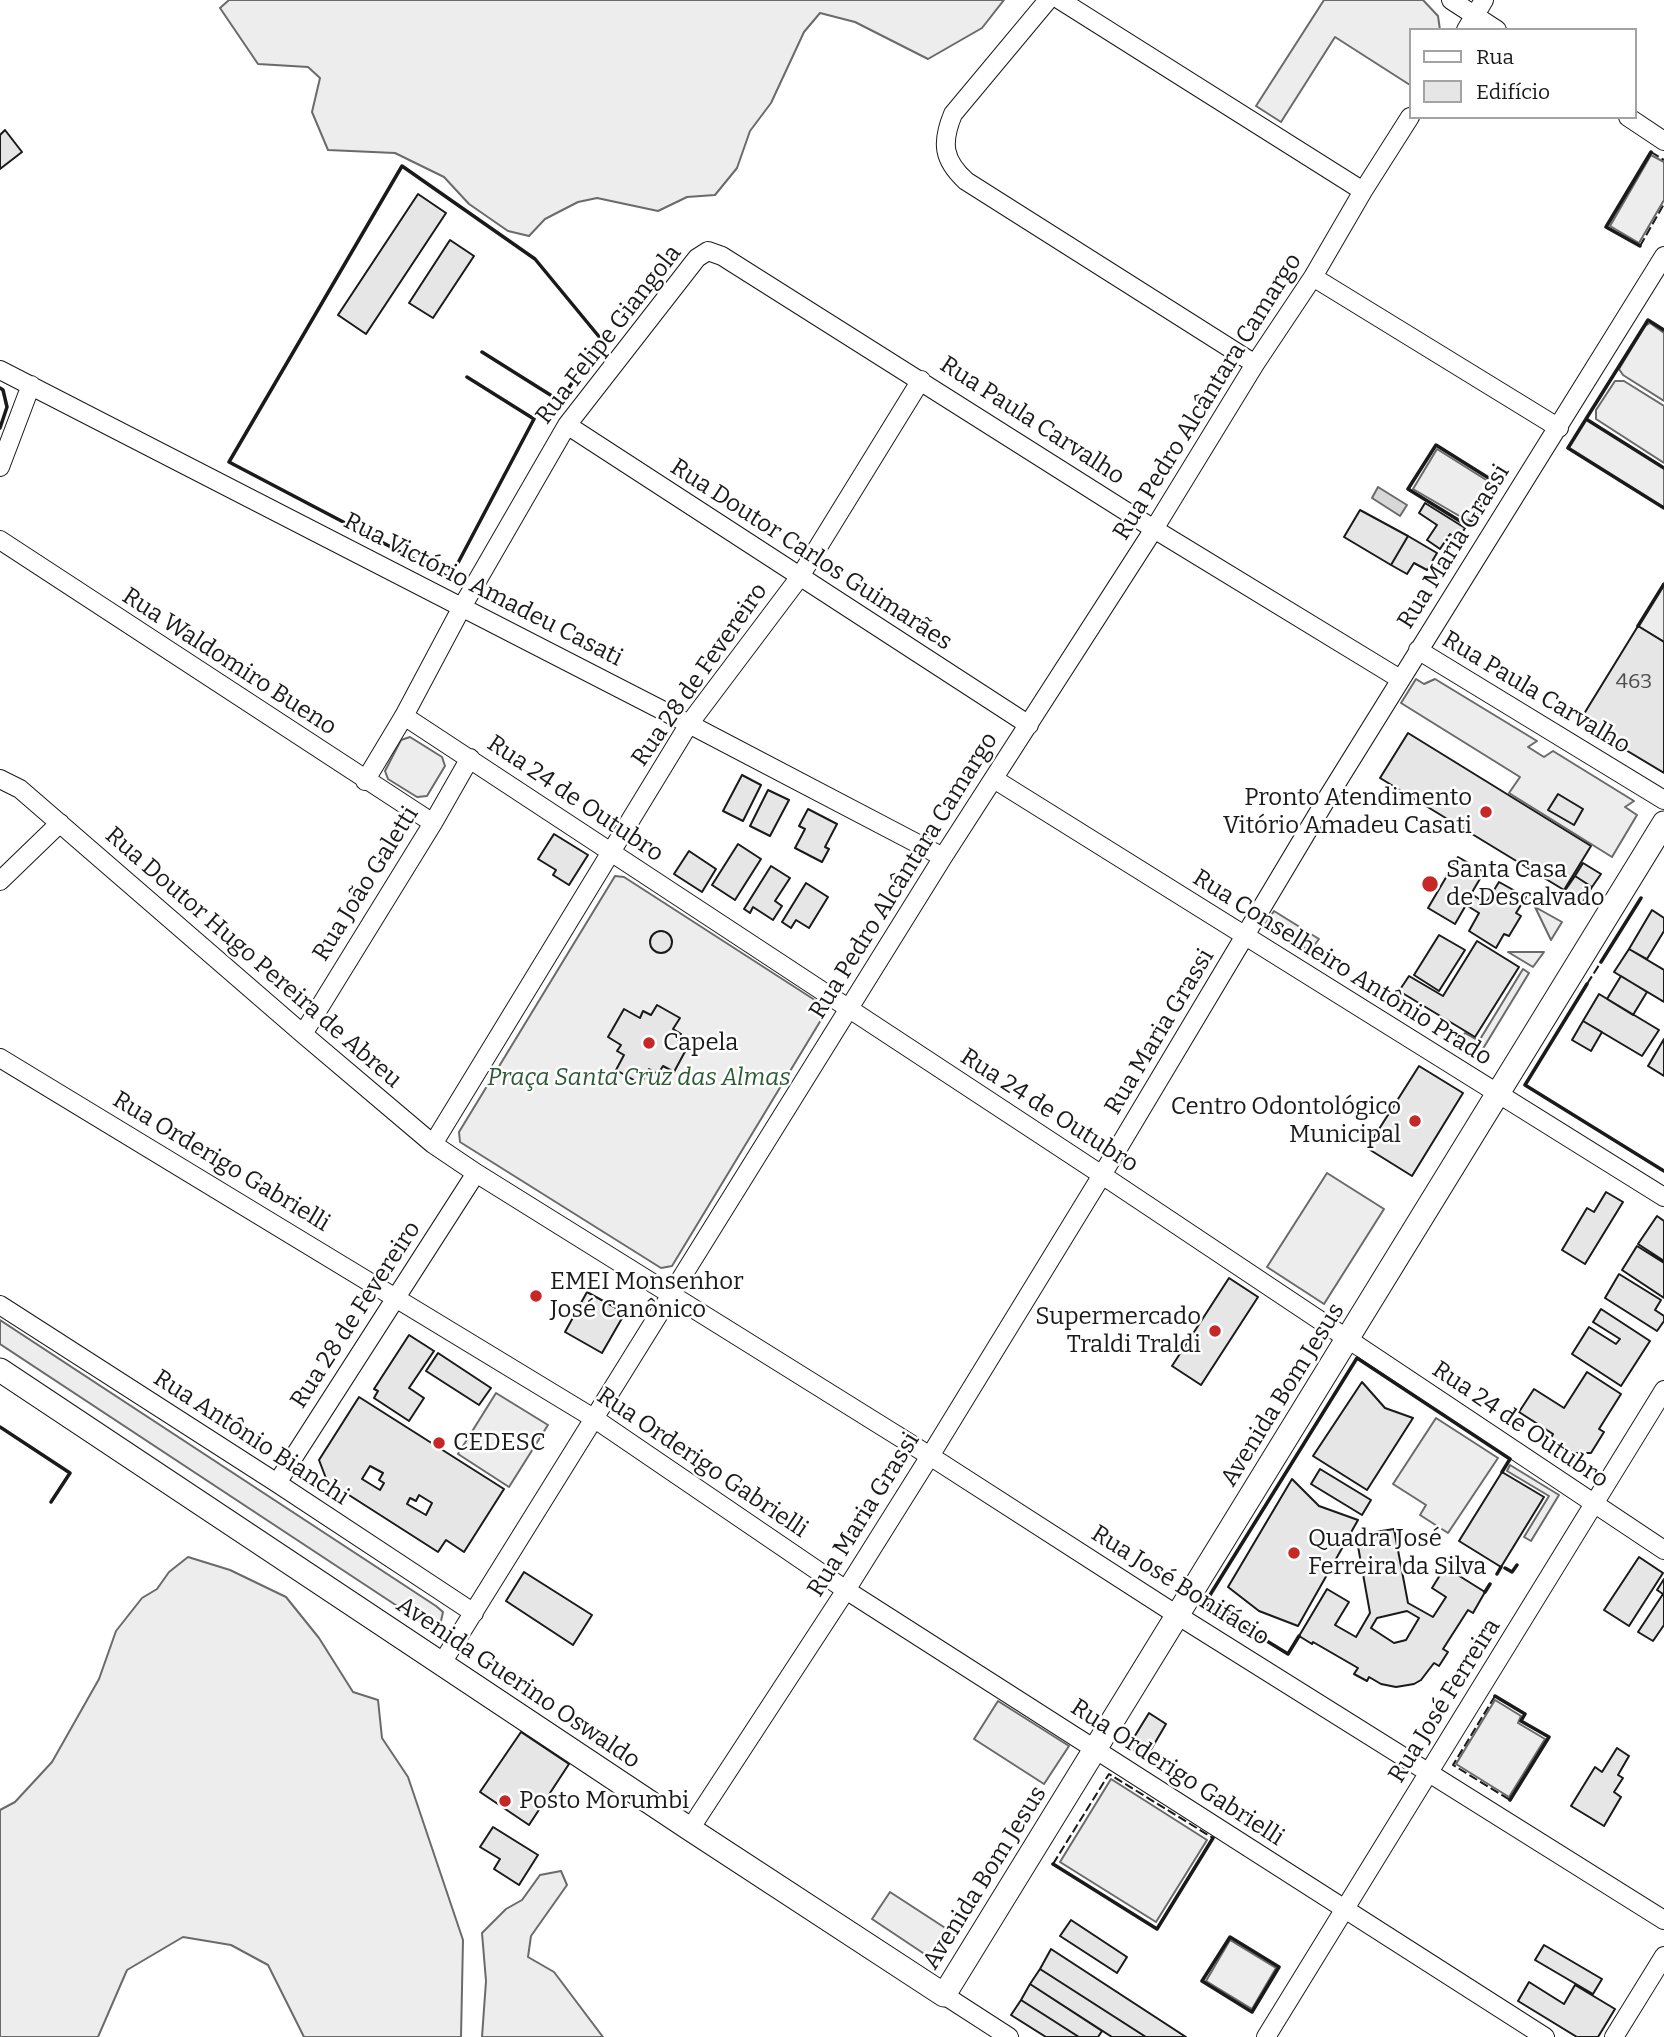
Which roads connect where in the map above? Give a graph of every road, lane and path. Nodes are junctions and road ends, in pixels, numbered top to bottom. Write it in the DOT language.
graph roads {
  1 [pos="1048,0"];
  2 [pos="1060,0"];
  3 [pos="1451,0"];
  4 [pos="1475,15"];
  5 [pos="1494,28"];
  6 [pos="1409,119"];
  7 [pos="1631,119"];
  8 [pos="1664,141"];
  9 [pos="1363,191"];
  10 [pos="708,251"];
  11 [pos="1664,256"];
  12 [pos="1313,277"];
  13 [pos="1255,364"];
  14 [pos="0,370"];
  15 [pos="921,380"];
  16 [pos="31,385"];
  17 [pos="567,425"];
  18 [pos="1559,428"];
  19 [pos="0,467"];
  20 [pos="1154,529"];
  21 [pos="0,540"];
  22 [pos="799,578"];
  23 [pos="462,607"];
  24 [pos="1418,650"];
  25 [pos="1400,679"];
  26 [pos="404,716"];
  27 [pos="689,724"];
  28 [pos="1029,725"];
  29 [pos="470,758"];
  30 [pos="0,779"];
  31 [pos="994,779"];
  32 [pos="365,781"];
  33 [pos="1664,800"];
  34 [pos="60,823"];
  35 [pos="433,824"];
  36 [pos="1660,838"];
  37 [pos="611,853"];
  38 [pos="943,857"];
  39 [pos="0,881"];
  40 [pos="1246,936"];
  41 [pos="849,1009"];
  42 [pos="303,1034"];
  43 [pos="0,1058"];
  44 [pos="1498,1095"];
  45 [pos="433,1144"];
  46 [pos="476,1173"];
  47 [pos="1102,1175"];
  48 [pos="1664,1197"];
  49 [pos="670,1294"];
  50 [pos="397,1297"];
  51 [pos="0,1305"];
  52 [pos="1348,1340"];
  53 [pos="0,1370"];
  54 [pos="1664,1390"];
  55 [pos="595,1419"];
  56 [pos="930,1456"];
  57 [pos="277,1483"];
  58 [pos="1595,1504"];
  59 [pos="1664,1550"];
  60 [pos="846,1590"];
  61 [pos="474,1614"];
  62 [pos="1177,1615"];
  63 [pos="442,1663"];
  64 [pos="1095,1750"];
  65 [pos="1430,1772"];
  66 [pos="690,1829"];
  67 [pos="1345,1909"];
  68 [pos="1664,1920"];
  69 [pos="1664,1956"];
  70 [pos="944,1995"];
  71 [pos="1009,2037"];
  72 [pos="1266,2037"];
  73 [pos="1545,2037"];
  74 [pos="1614,2037"];
  1 -- 13 [label="street"];
  2 -- 9 [label="street"];
  3 -- 4 [label="street"];
  4 -- 5 [label="street"];
  6 -- 9 [label="street, Rua Pedro Alcântara Camargo"];
  7 -- 8 [label="street"];
  9 -- 12 [label="street, Rua Pedro Alcântara Camargo"];
  10 -- 15 [label="street, Rua Paula Carvalho"];
  10 -- 17 [label="street, Rua Felipe Giangola"];
  11 -- 18 [label="street, Rua Maria Grassi"];
  12 -- 13 [label="street, Rua Pedro Alcântara Camargo"];
  12 -- 18 [label="street"];
  13 -- 20 [label="street, Rua Pedro Alcântara Camargo"];
  14 -- 16 [label="street, Rua Victório Amadeu Casati"];
  15 -- 20 [label="street, Rua Paula Carvalho"];
  15 -- 22 [label="street, Rua 28 de Fevereiro"];
  16 -- 19 [label="street"];
  16 -- 23 [label="street, Rua Victório Amadeu Casati"];
  17 -- 22 [label="street, Rua Doutor Carlos Guimarães"];
  17 -- 23 [label="street, Rua Felipe Giangola"];
  18 -- 24 [label="street, Rua Maria Grassi"];
  20 -- 25 [label="street, Rua Paula Carvalho"];
  20 -- 28 [label="street, Rua Pedro Alcântara Camargo"];
  21 -- 32 [label="street, Rua Waldomiro Bueno"];
  22 -- 27 [label="street, Rua 28 de Fevereiro"];
  22 -- 28 [label="street, Rua Doutor Carlos Guimarães"];
  23 -- 26 [label="street, Rua Felipe Giangola"];
  23 -- 27 [label="street, Rua Victório Amadeu Casati"];
  24 -- 25 [label="street, Rua Maria Grassi"];
  24 -- 33 [label="street, Rua Paula Carvalho"];
  25 -- 40 [label="street, Rua Maria Grassi"];
  26 -- 29 [label="street, Rua 24 de Outubro"];
  26 -- 32 [label="street, Rua Felipe Giangola"];
  27 -- 37 [label="street, Rua 28 de Fevereiro"];
  27 -- 38 [label="street, Rua Victório Amadeu Casati"];
  28 -- 31 [label="street, Rua Pedro Alcântara Camargo"];
  29 -- 35 [label="street, Rua João Galetti"];
  29 -- 37 [label="street, Rua 24 de Outubro"];
  30 -- 34 [label="street, Rua Doutor Hugo Pereira de Abreu"];
  31 -- 38 [label="street, Rua Pedro Alcântara Camargo"];
  31 -- 40 [label="street, Rua Conselheiro Antônio Prado"];
  32 -- 35 [label="street, Rua Waldomiro Bueno"];
  34 -- 39 [label="street"];
  34 -- 42 [label="street, Rua Doutor Hugo Pereira de Abreu"];
  35 -- 42 [label="street, Rua João Galetti"];
  36 -- 44 [label="street, Avenida Bom Jesus"];
  37 -- 41 [label="street, Rua 24 de Outubro"];
  37 -- 45 [label="street, Rua 28 de Fevereiro"];
  38 -- 41 [label="street, Rua Pedro Alcântara Camargo"];
  40 -- 44 [label="street, Rua Conselheiro Antônio Prado"];
  40 -- 47 [label="street, Rua Maria Grassi"];
  41 -- 47 [label="street, Rua 24 de Outubro"];
  41 -- 49 [label="street, Rua Pedro Alcântara Camargo"];
  42 -- 45 [label="street, Rua Doutor Hugo Pereira de Abreu"];
  43 -- 50 [label="street, Rua Orderigo Gabrielli"];
  44 -- 48 [label="street, Rua Conselheiro Antônio Prado"];
  44 -- 52 [label="street, Avenida Bom Jesus"];
  45 -- 46 [label="street, Rua Doutor Hugo Pereira de Abreu"];
  46 -- 49 [label="street, Rua Doutor Hugo Pereira de Abreu"];
  46 -- 50 [label="street, Rua 28 de Fevereiro"];
  47 -- 52 [label="street, Rua 24 de Outubro"];
  47 -- 56 [label="street, Rua Maria Grassi"];
  49 -- 55 [label="street, Rua Pedro Alcântara Camargo"];
  49 -- 56 [label="street, Rua José Bonifácio"];
  50 -- 55 [label="street, Rua Orderigo Gabrielli"];
  50 -- 57 [label="street, Rua 28 de Fevereiro"];
  51 -- 57 [label="street, Rua Antônio Bianchi"];
  52 -- 58 [label="street, Rua 24 de Outubro"];
  52 -- 62 [label="street, Avenida Bom Jesus"];
  53 -- 63 [label="street, Avenida Guerino Oswaldo"];
  54 -- 58 [label="street, Rua José Ferreira"];
  55 -- 60 [label="street, Rua Orderigo Gabrielli"];
  55 -- 61 [label="street, Rua Pedro Alcântara Camargo"];
  56 -- 60 [label="street, Rua Maria Grassi"];
  56 -- 62 [label="street, Rua José Bonifácio"];
  57 -- 61 [label="street, Rua Antônio Bianchi"];
  58 -- 59 [label="street, Rua 24 de Outubro"];
  58 -- 65 [label="street, Rua José Ferreira"];
  60 -- 64 [label="street, Rua Orderigo Gabrielli"];
  60 -- 66 [label="street, Rua Maria Grassi"];
  61 -- 63 [label="street, Rua Pedro Alcântara Camargo"];
  62 -- 64 [label="street, Avenida Bom Jesus"];
  62 -- 65 [label="street, Rua José Bonifácio"];
  63 -- 66 [label="street, Avenida Guerino Oswaldo"];
  64 -- 67 [label="street, Rua Orderigo Gabrielli"];
  64 -- 70 [label="street, Avenida Bom Jesus"];
  65 -- 67 [label="street, Rua José Ferreira"];
  65 -- 68 [label="street, Rua José Bonifácio"];
  66 -- 70 [label="street, Avenida Guerino Oswaldo"];
  67 -- 72 [label="street, Rua José Ferreira"];
  67 -- 73 [label="street, Rua Orderigo Gabrielli"];
  69 -- 74 [label="street"];
  70 -- 71 [label="street, Avenida Guerino Oswaldo"];
}
